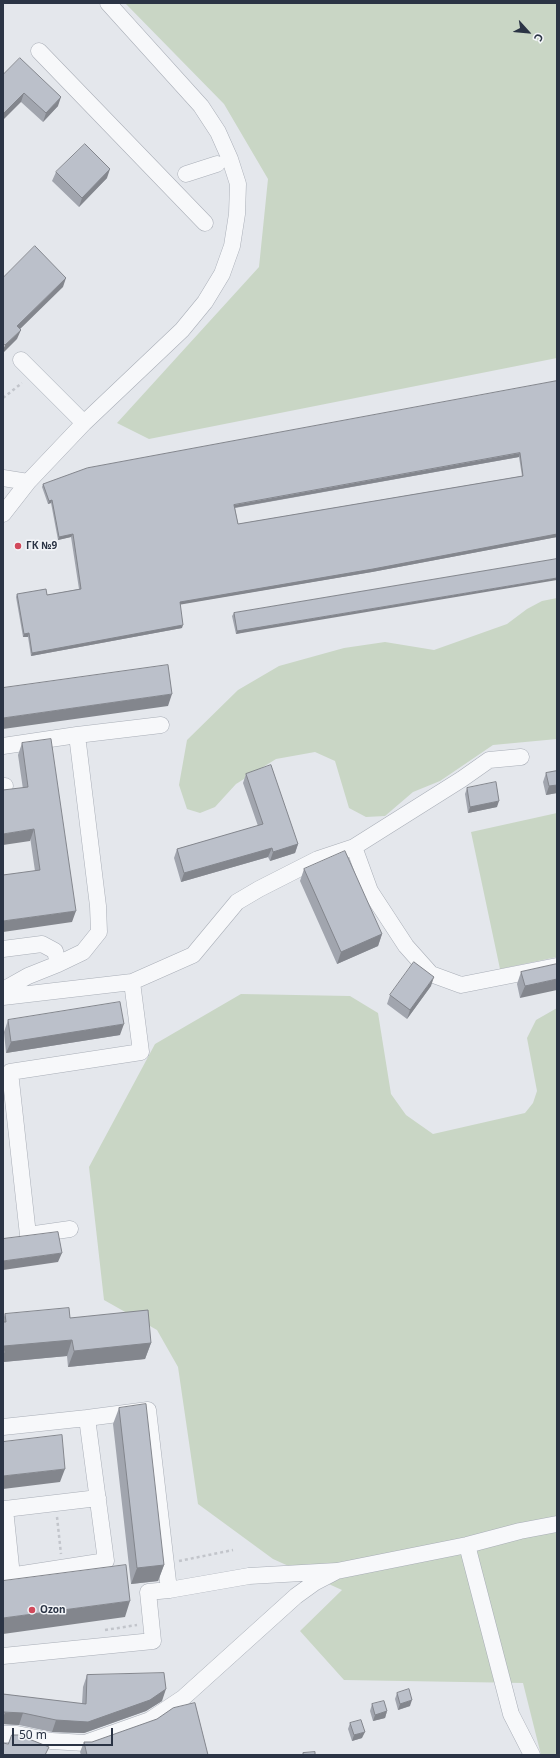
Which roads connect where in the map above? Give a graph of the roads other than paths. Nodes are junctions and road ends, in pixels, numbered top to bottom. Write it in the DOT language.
graph roads {
  1 [pos="108,3"];
  2 [pos="39,51"];
  3 [pos="217,164"];
  4 [pos="186,174"];
  5 [pos="204,223"];
  6 [pos="21,360"];
  7 [pos="84,423"];
  8 [pos="3,478"];
  9 [pos="28,482"];
  10 [pos="3,514"];
  11 [pos="161,725"];
  12 [pos="77,735"];
  13 [pos="3,746"];
  14 [pos="521,757"];
  15 [pos="354,846"];
  16 [pos="3,949"];
  17 [pos="58,964"];
  18 [pos="557,966"];
  19 [pos="132,982"];
  20 [pos="3,990"];
  21 [pos="3,997"];
  22 [pos="70,1229"];
  23 [pos="88,1418"];
  24 [pos="3,1427"];
  25 [pos="98,1498"];
  26 [pos="557,1524"];
  27 [pos="467,1545"];
  28 [pos="337,1571"];
  29 [pos="8,1577"];
  30 [pos="169,1590"];
  31 [pos="3,1656"];
  32 [pos="3,1734"];
  33 [pos="30,1737"];
  34 [pos="62,1755"];
  35 [pos="532,1755"];
  1 -- 7 [label="street"];
  2 -- 5 [label="street"];
  3 -- 4 [label="street"];
  6 -- 7 [label="street"];
  7 -- 9 [label="street"];
  8 -- 9 [label="street"];
  9 -- 10 [label="street"];
  11 -- 12 [label="street"];
  12 -- 13 [label="street"];
  12 -- 17 [label="street"];
  14 -- 15 [label="street"];
  15 -- 18 [label="street"];
  15 -- 19 [label="street"];
  16 -- 17 [label="street"];
  17 -- 20 [label="street"];
  19 -- 21 [label="street"];
  19 -- 22 [label="street"];
  23 -- 24 [label="street"];
  23 -- 25 [label="street"];
  23 -- 30 [label="street"];
  25 -- 29 [label="street"];
  25 -- 29 [label="street"];
  26 -- 27 [label="street"];
  27 -- 28 [label="street"];
  27 -- 35 [label="street"];
  28 -- 30 [label="street"];
  28 -- 33 [label="street"];
  30 -- 31 [label="street"];
  32 -- 33 [label="street"];
  33 -- 34 [label="street"];
}
